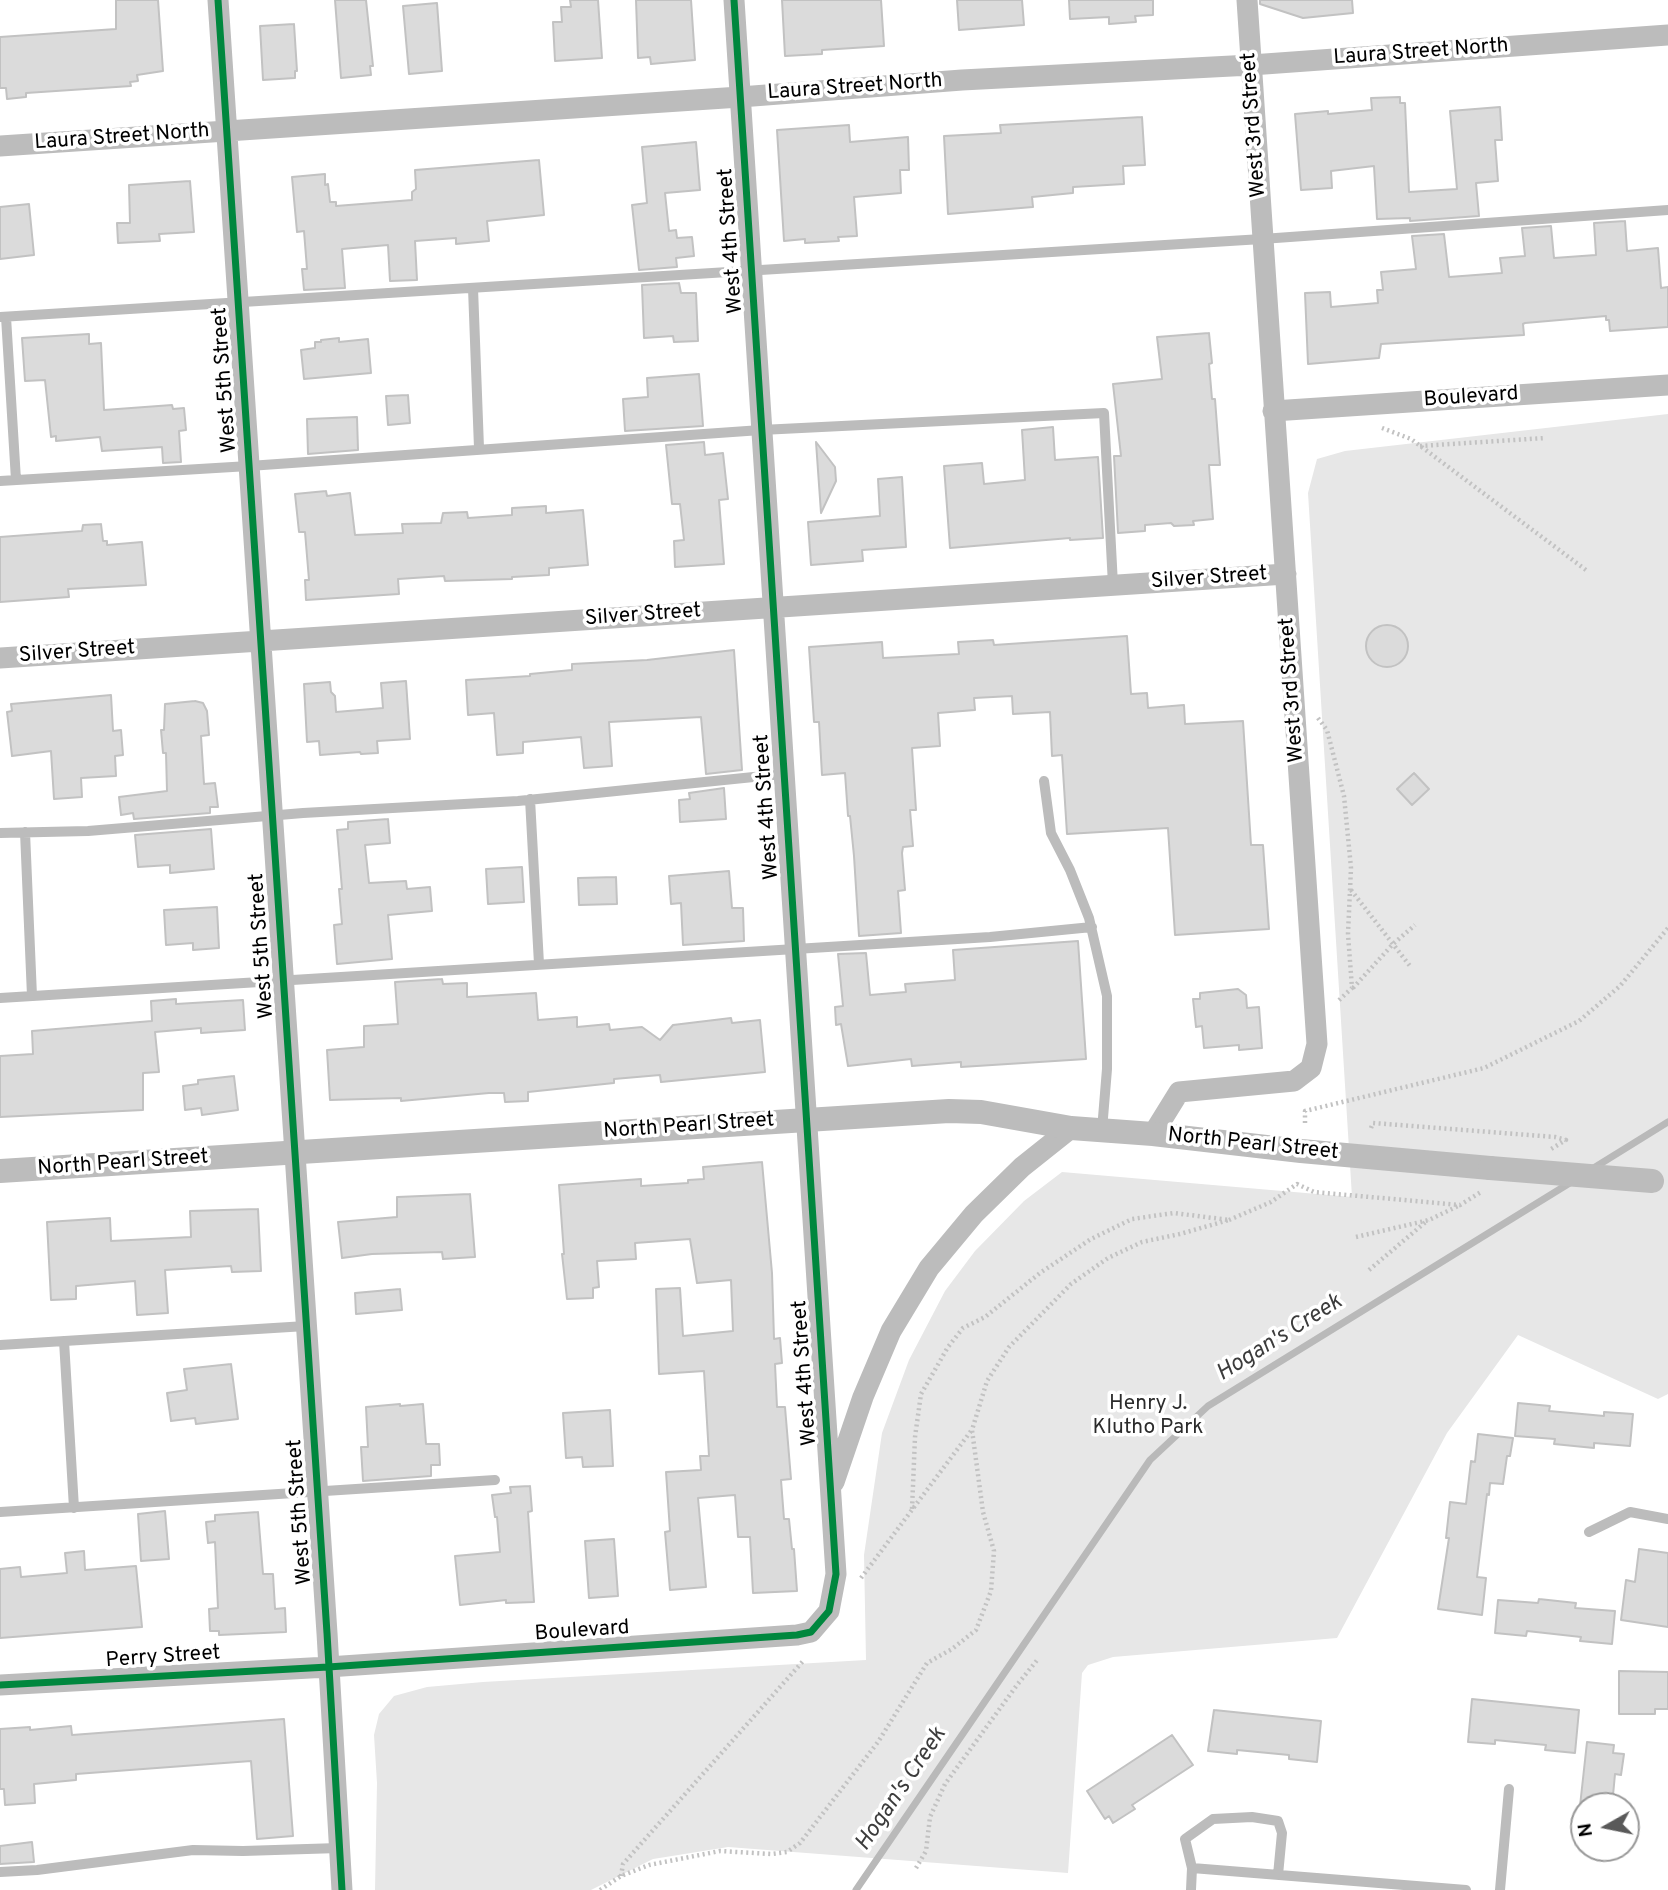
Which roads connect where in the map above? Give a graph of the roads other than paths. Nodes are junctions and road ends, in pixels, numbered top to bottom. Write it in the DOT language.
graph roads {
  1 [pos="218,0"];
  2 [pos="734,0"];
  3 [pos="1247,0"];
  4 [pos="1668,35"];
  5 [pos="1251,65"];
  6 [pos="740,97"];
  7 [pos="228,131"];
  8 [pos="0,146"];
  9 [pos="1668,210"];
  10 [pos="1262,239"];
  11 [pos="751,269"];
  12 [pos="473,288"];
  13 [pos="239,303"];
  14 [pos="3,317"];
  15 [pos="1668,385"];
  16 [pos="1273,411"];
  17 [pos="761,430"];
  18 [pos="479,448"];
  19 [pos="249,466"];
  20 [pos="16,480"];
  21 [pos="0,481"];
  22 [pos="1286,574"];
  23 [pos="1113,585"];
  24 [pos="772,607"];
  25 [pos="260,642"];
  26 [pos="0,658"];
  27 [pos="783,774"];
  28 [pos="1044,781"];
  29 [pos="530,799"];
  30 [pos="272,815"];
  31 [pos="25,832"];
  32 [pos="0,833"];
  33 [pos="1092,927"];
  34 [pos="795,948"];
  35 [pos="539,964"];
  36 [pos="283,980"];
  37 [pos="32,996"];
  38 [pos="0,998"];
  39 [pos="807,1120"];
  40 [pos="1071,1128"];
  41 [pos="1102,1130"];
  42 [pos="1153,1134"];
  43 [pos="295,1152"];
  44 [pos="0,1171"];
  45 [pos="1660,1182"];
  46 [pos="306,1326"];
  47 [pos="64,1341"];
  48 [pos="0,1345"];
  49 [pos="495,1480"];
  50 [pos="831,1491"];
  51 [pos="318,1493"];
  52 [pos="74,1508"];
  53 [pos="0,1512"];
  54 [pos="1668,1519"];
  55 [pos="1589,1532"];
  56 [pos="829,1611"];
  57 [pos="328,1667"];
  58 [pos="0,1685"];
  59 [pos="1509,1789"];
  60 [pos="339,1848"];
  61 [pos="1192,1868"];
  62 [pos="0,1872"];
  63 [pos="1278,1875"];
  64 [pos="342,1890"];
  65 [pos="1191,1890"];
  66 [pos="1466,1890"];
  67 [pos="1500,1890"];
  1 -- 7 [label="street, West 5th Street"];
  2 -- 6 [label="street, West 4th Street"];
  3 -- 5 [label="street, West 3rd Street"];
  4 -- 5 [label="street, Laura Street North"];
  5 -- 6 [label="street, Laura Street North"];
  5 -- 10 [label="street, West 3rd Street"];
  6 -- 7 [label="street, Laura Street North"];
  6 -- 11 [label="street, West 4th Street"];
  7 -- 8 [label="street, Laura Street North"];
  7 -- 13 [label="street, West 5th Street"];
  9 -- 10 [label="lane"];
  10 -- 11 [label="lane"];
  10 -- 16 [label="street, West 3rd Street"];
  11 -- 12 [label="lane"];
  11 -- 17 [label="street, West 4th Street"];
  12 -- 13 [label="lane"];
  12 -- 18 [label="lane"];
  13 -- 14 [label="lane"];
  13 -- 19 [label="street, West 5th Street"];
  14 -- 20 [label="lane"];
  15 -- 16 [label="street, Boulevard"];
  16 -- 22 [label="street, West 3rd Street"];
  17 -- 18 [label="lane"];
  17 -- 23 [label="lane"];
  17 -- 24 [label="street, West 4th Street"];
  18 -- 19 [label="lane"];
  19 -- 20 [label="lane"];
  19 -- 25 [label="street, West 5th Street"];
  20 -- 21 [label="lane"];
  22 -- 23 [label="street, Silver Street"];
  22 -- 42 [label="street, West 3rd Street"];
  23 -- 24 [label="street, Silver Street"];
  24 -- 25 [label="street, Silver Street"];
  24 -- 27 [label="street, West 4th Street"];
  25 -- 26 [label="street, Silver Street"];
  25 -- 30 [label="street, West 5th Street"];
  27 -- 29 [label="lane"];
  27 -- 34 [label="street, West 4th Street"];
  28 -- 33 [label="lane"];
  29 -- 30 [label="lane"];
  29 -- 35 [label="lane"];
  30 -- 31 [label="lane"];
  30 -- 36 [label="street, West 5th Street"];
  31 -- 32 [label="lane"];
  31 -- 37 [label="lane"];
  33 -- 34 [label="lane"];
  33 -- 41 [label="lane"];
  34 -- 35 [label="lane"];
  34 -- 39 [label="street, West 4th Street"];
  35 -- 36 [label="lane"];
  36 -- 37 [label="lane"];
  36 -- 43 [label="street, West 5th Street"];
  37 -- 38 [label="lane"];
  39 -- 40 [label="street, North Pearl Street"];
  39 -- 43 [label="street, North Pearl Street"];
  39 -- 50 [label="street, West 4th Street"];
  40 -- 41 [label="street, North Pearl Street"];
  40 -- 50 [label="street"];
  41 -- 42 [label="street, North Pearl Street"];
  42 -- 45 [label="street, North Pearl Street, bridge"];
  43 -- 44 [label="street, North Pearl Street"];
  43 -- 46 [label="street, West 5th Street"];
  46 -- 47 [label="lane"];
  46 -- 51 [label="street, West 5th Street"];
  47 -- 48 [label="lane"];
  47 -- 52 [label="lane"];
  49 -- 51 [label="lane"];
  50 -- 56 [label="street, West 4th Street"];
  51 -- 52 [label="lane"];
  51 -- 57 [label="street, West 5th Street"];
  52 -- 53 [label="lane"];
  54 -- 55 [label="lane"];
  56 -- 57 [label="street, Boulevard"];
  57 -- 58 [label="street, Perry Street"];
  57 -- 60 [label="street, West 5th Street"];
  59 -- 67 [label="lane"];
  60 -- 62 [label="lane"];
  60 -- 64 [label="street, West 5th Street"];
  61 -- 63 [label="lane"];
  61 -- 63 [label="lane"];
  61 -- 65 [label="lane"];
  63 -- 66 [label="lane"];
}
